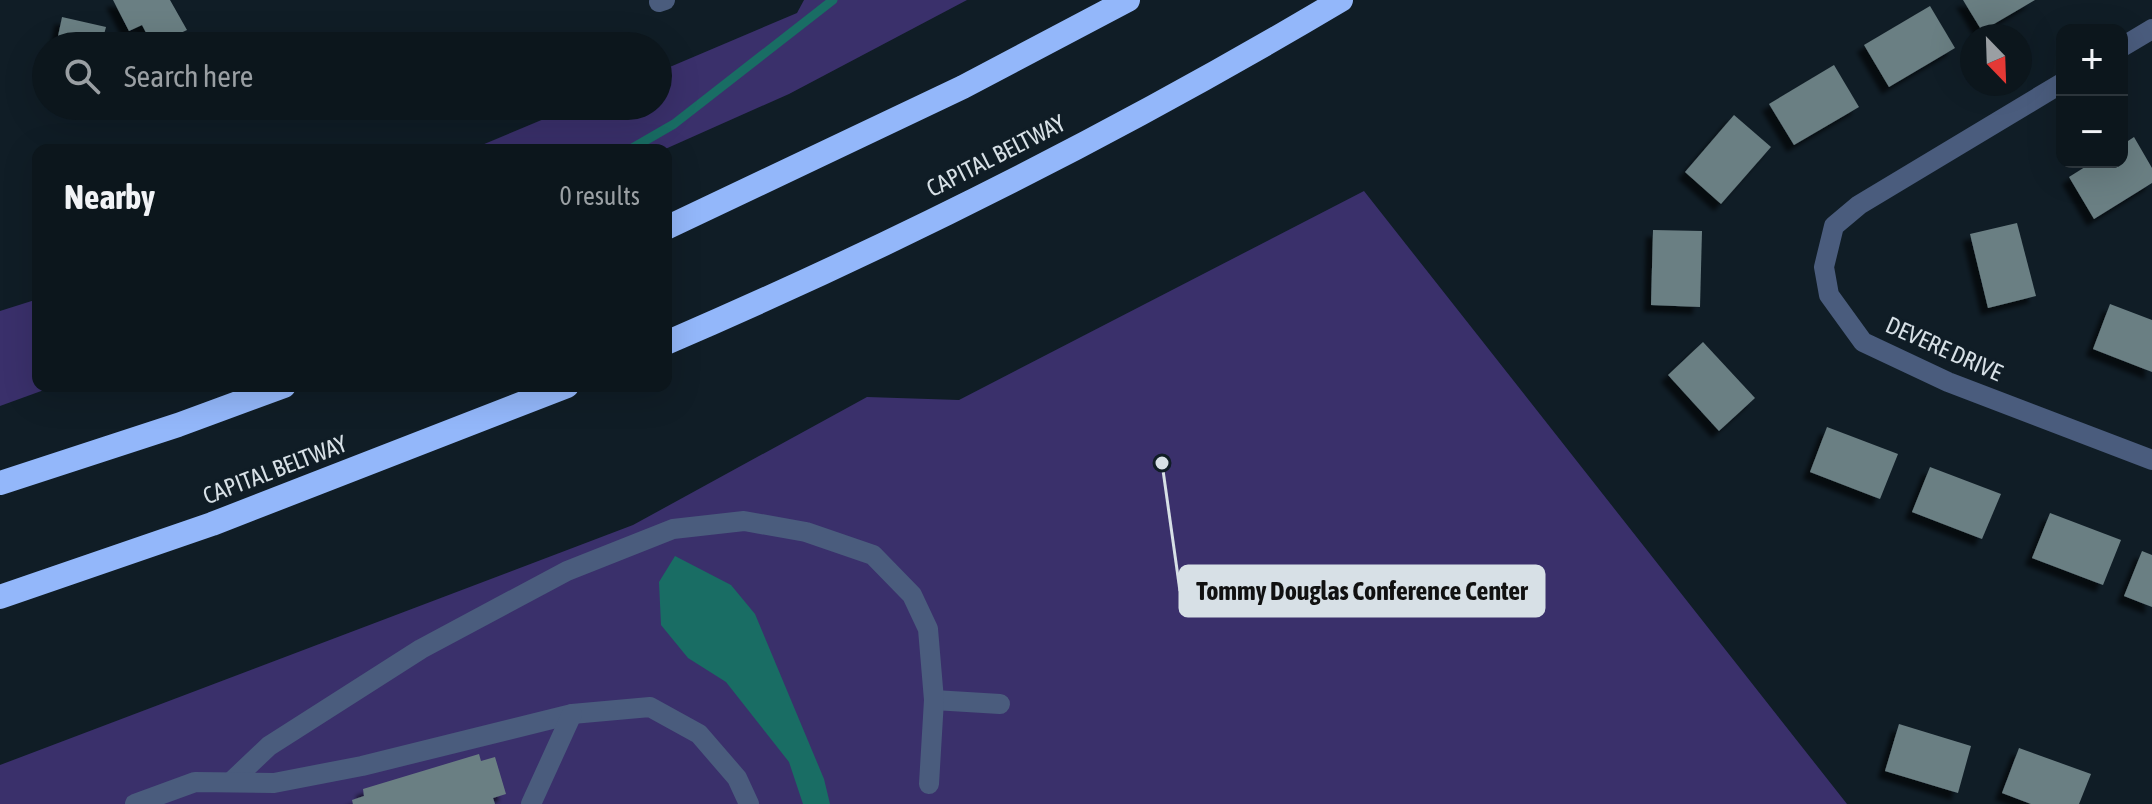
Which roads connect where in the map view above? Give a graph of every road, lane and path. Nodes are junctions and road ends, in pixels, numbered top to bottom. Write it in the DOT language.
graph roads {
  1 [pos="1128,0"];
  2 [pos="1341,0"];
  3 [pos="2152,29"];
  4 [pos="2128,43"];
  5 [pos="2056,87"];
  6 [pos="672,225"];
  7 [pos="672,340"];
  8 [pos="268,392"];
  9 [pos="552,392"];
  10 [pos="2152,460"];
  11 [pos="0,482"];
  12 [pos="0,597"];
  13 [pos="934,700"];
  14 [pos="1000,704"];
  15 [pos="572,714"];
  16 [pos="231,782"];
  17 [pos="929,784"];
  18 [pos="135,804"];
  19 [pos="531,804"];
  20 [pos="749,804"];
  1 -- 6 [label="highway"];
  2 -- 7 [label="highway, CAPITAL BELTWAY"];
  3 -- 4 [label="street"];
  5 -- 10 [label="street, DEVERE DRIVE"];
  8 -- 11 [label="highway"];
  9 -- 12 [label="highway, CAPITAL BELTWAY"];
  13 -- 14 [label="street"];
  13 -- 16 [label="street"];
  13 -- 17 [label="street"];
  15 -- 16 [label="street"];
  15 -- 19 [label="street"];
  15 -- 20 [label="street"];
  16 -- 18 [label="street"];
}
